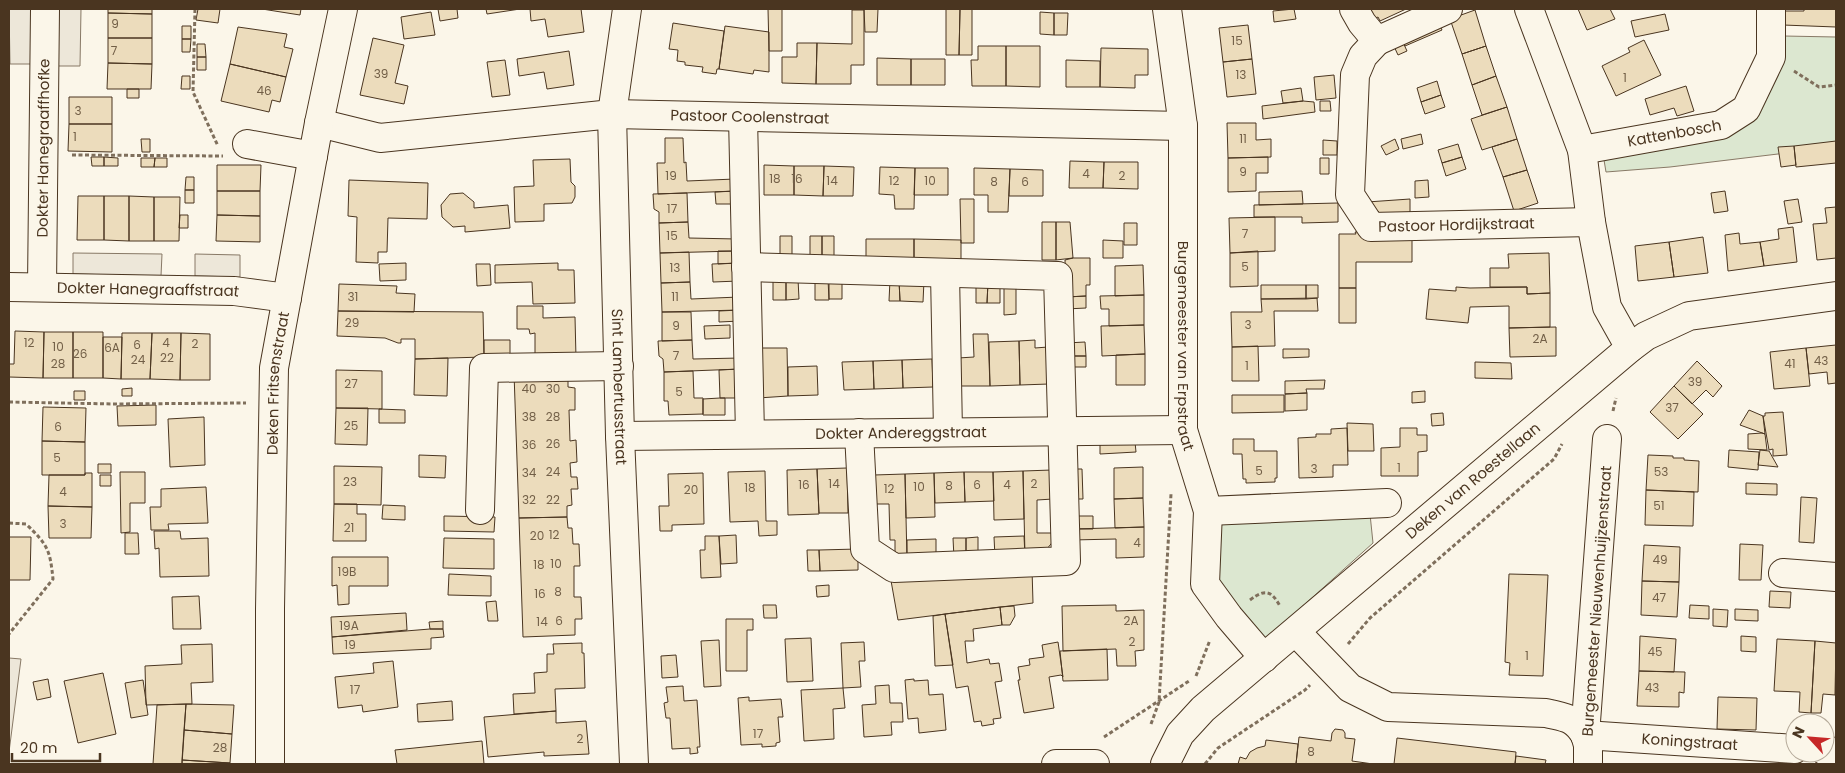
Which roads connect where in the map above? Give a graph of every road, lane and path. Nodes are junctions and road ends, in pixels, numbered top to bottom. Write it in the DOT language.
graph roads {
  1 [pos="45,9"];
  2 [pos="195,9"];
  3 [pos="343,9"];
  4 [pos="627,9"];
  5 [pos="1167,9"];
  6 [pos="1354,9"];
  7 [pos="1448,9"];
  8 [pos="1529,9"];
  9 [pos="1771,9"];
  10 [pos="1376,41"];
  11 [pos="1771,56"];
  12 [pos="1836,85"];
  13 [pos="612,114"];
  14 [pos="743,117"];
  15 [pos="319,123"];
  16 [pos="1183,126"];
  17 [pos="247,144"];
  18 [pos="1582,150"];
  19 [pos="44,154"];
  20 [pos="222,156"];
  21 [pos="313,156"];
  22 [pos="1590,222"];
  23 [pos="746,267"];
  24 [pos="945,273"];
  25 [pos="9,287"];
  26 [pos="42,287"];
  27 [pos="1836,296"];
  28 [pos="287,298"];
  29 [pos="1630,348"];
  30 [pos="619,366"];
  31 [pos="9,402"];
  32 [pos="273,402"];
  33 [pos="1183,430"];
  34 [pos="1063,431"];
  35 [pos="948,432"];
  36 [pos="859,433"];
  37 [pos="750,434"];
  38 [pos="620,436"];
  39 [pos="1607,438"];
  40 [pos="1565,439"];
  41 [pos="1171,492"];
  42 [pos="1387,503"];
  43 [pos="480,510"];
  44 [pos="1208,511"];
  45 [pos="9,523"];
  46 [pos="1783,573"];
  47 [pos="1836,577"];
  48 [pos="1229,617"];
  49 [pos="1296,632"];
  50 [pos="9,634"];
  51 [pos="1264,658"];
  52 [pos="1329,666"];
  53 [pos="1159,702"];
  54 [pos="1149,728"];
  55 [pos="1585,735"];
  56 [pos="1102,738"];
  57 [pos="1785,748"];
  58 [pos="270,764"];
  59 [pos="634,764"];
  60 [pos="1056,764"];
  61 [pos="1094,764"];
  62 [pos="1165,764"];
  63 [pos="1205,764"];
  64 [pos="1588,764"];
  1 -- 19 [label="street, Dokter Hanegraaffhofke"];
  2 -- 20 [label="path"];
  3 -- 15 [label="street, Deken Fritsenstraat"];
  4 -- 13 [label="street, Sint Lambertusstraat"];
  5 -- 16 [label="street, Burgemeester van Erpstraat"];
  6 -- 10 [label="street"];
  7 -- 10 [label="street"];
  8 -- 18 [label="street"];
  9 -- 11 [label="street, Kattenbosch"];
  10 -- 22 [label="street, Pastoor Hordijkstraat"];
  11 -- 12 [label="path"];
  11 -- 18 [label="street, Kattenbosch"];
  13 -- 14 [label="street, Pastoor Coolenstraat"];
  13 -- 15 [label="street, Pastoor Coolenstraat"];
  13 -- 30 [label="street, Sint Lambertusstraat"];
  14 -- 16 [label="street, Pastoor Coolenstraat"];
  14 -- 23 [label="street"];
  15 -- 21 [label="street, Deken Fritsenstraat"];
  16 -- 33 [label="street, Burgemeester van Erpstraat"];
  17 -- 20 [label="path"];
  17 -- 21 [label="street"];
  18 -- 22 [label="street"];
  19 -- 20 [label="path"];
  19 -- 26 [label="street, Dokter Hanegraaffhofke"];
  21 -- 28 [label="street, Deken Fritsenstraat"];
  22 -- 29 [label="street"];
  23 -- 24 [label="street"];
  23 -- 37 [label="street"];
  24 -- 34 [label="street"];
  24 -- 35 [label="street"];
  25 -- 26 [label="street, Dokter Hanegraaffstraat"];
  26 -- 28 [label="street, Dokter Hanegraaffstraat"];
  27 -- 29 [label="street, Deken van Roestellaan"];
  28 -- 32 [label="street, Deken Fritsenstraat"];
  29 -- 49 [label="street, Deken van Roestellaan"];
  30 -- 38 [label="street, Sint Lambertusstraat"];
  30 -- 43 [label="street"];
  31 -- 32 [label="path"];
  32 -- 58 [label="street, Deken Fritsenstraat"];
  33 -- 34 [label="street, Dokter Andereggstraat"];
  33 -- 44 [label="street, Burgemeester van Erpstraat"];
  34 -- 35 [label="street, Dokter Andereggstraat"];
  34 -- 36 [label="street"];
  35 -- 36 [label="street, Dokter Andereggstraat"];
  36 -- 37 [label="street, Dokter Andereggstraat"];
  37 -- 38 [label="street, Dokter Andereggstraat"];
  38 -- 59 [label="street, Sint Lambertusstraat"];
  39 -- 55 [label="street, Burgemeester Nieuwenhuijzenstraat"];
  40 -- 52 [label="path"];
  41 -- 53 [label="path"];
  42 -- 44 [label="street"];
  44 -- 48 [label="street, Burgemeester van Erpstraat"];
  45 -- 50 [label="path"];
  46 -- 47 [label="street"];
  48 -- 49 [label="path"];
  48 -- 51 [label="street, Burgemeester van Erpstraat"];
  48 -- 53 [label="path"];
  49 -- 51 [label="street, Deken van Roestellaan"];
  49 -- 52 [label="street"];
  51 -- 62 [label="street, Deken van Roestellaan"];
  52 -- 55 [label="street"];
  52 -- 63 [label="path"];
  53 -- 54 [label="path"];
  53 -- 56 [label="path"];
  55 -- 57 [label="street, Koningstraat"];
  55 -- 64 [label="street, Burgemeester Nieuwenhuijzenstraat"];
  60 -- 61 [label="street"];
}
